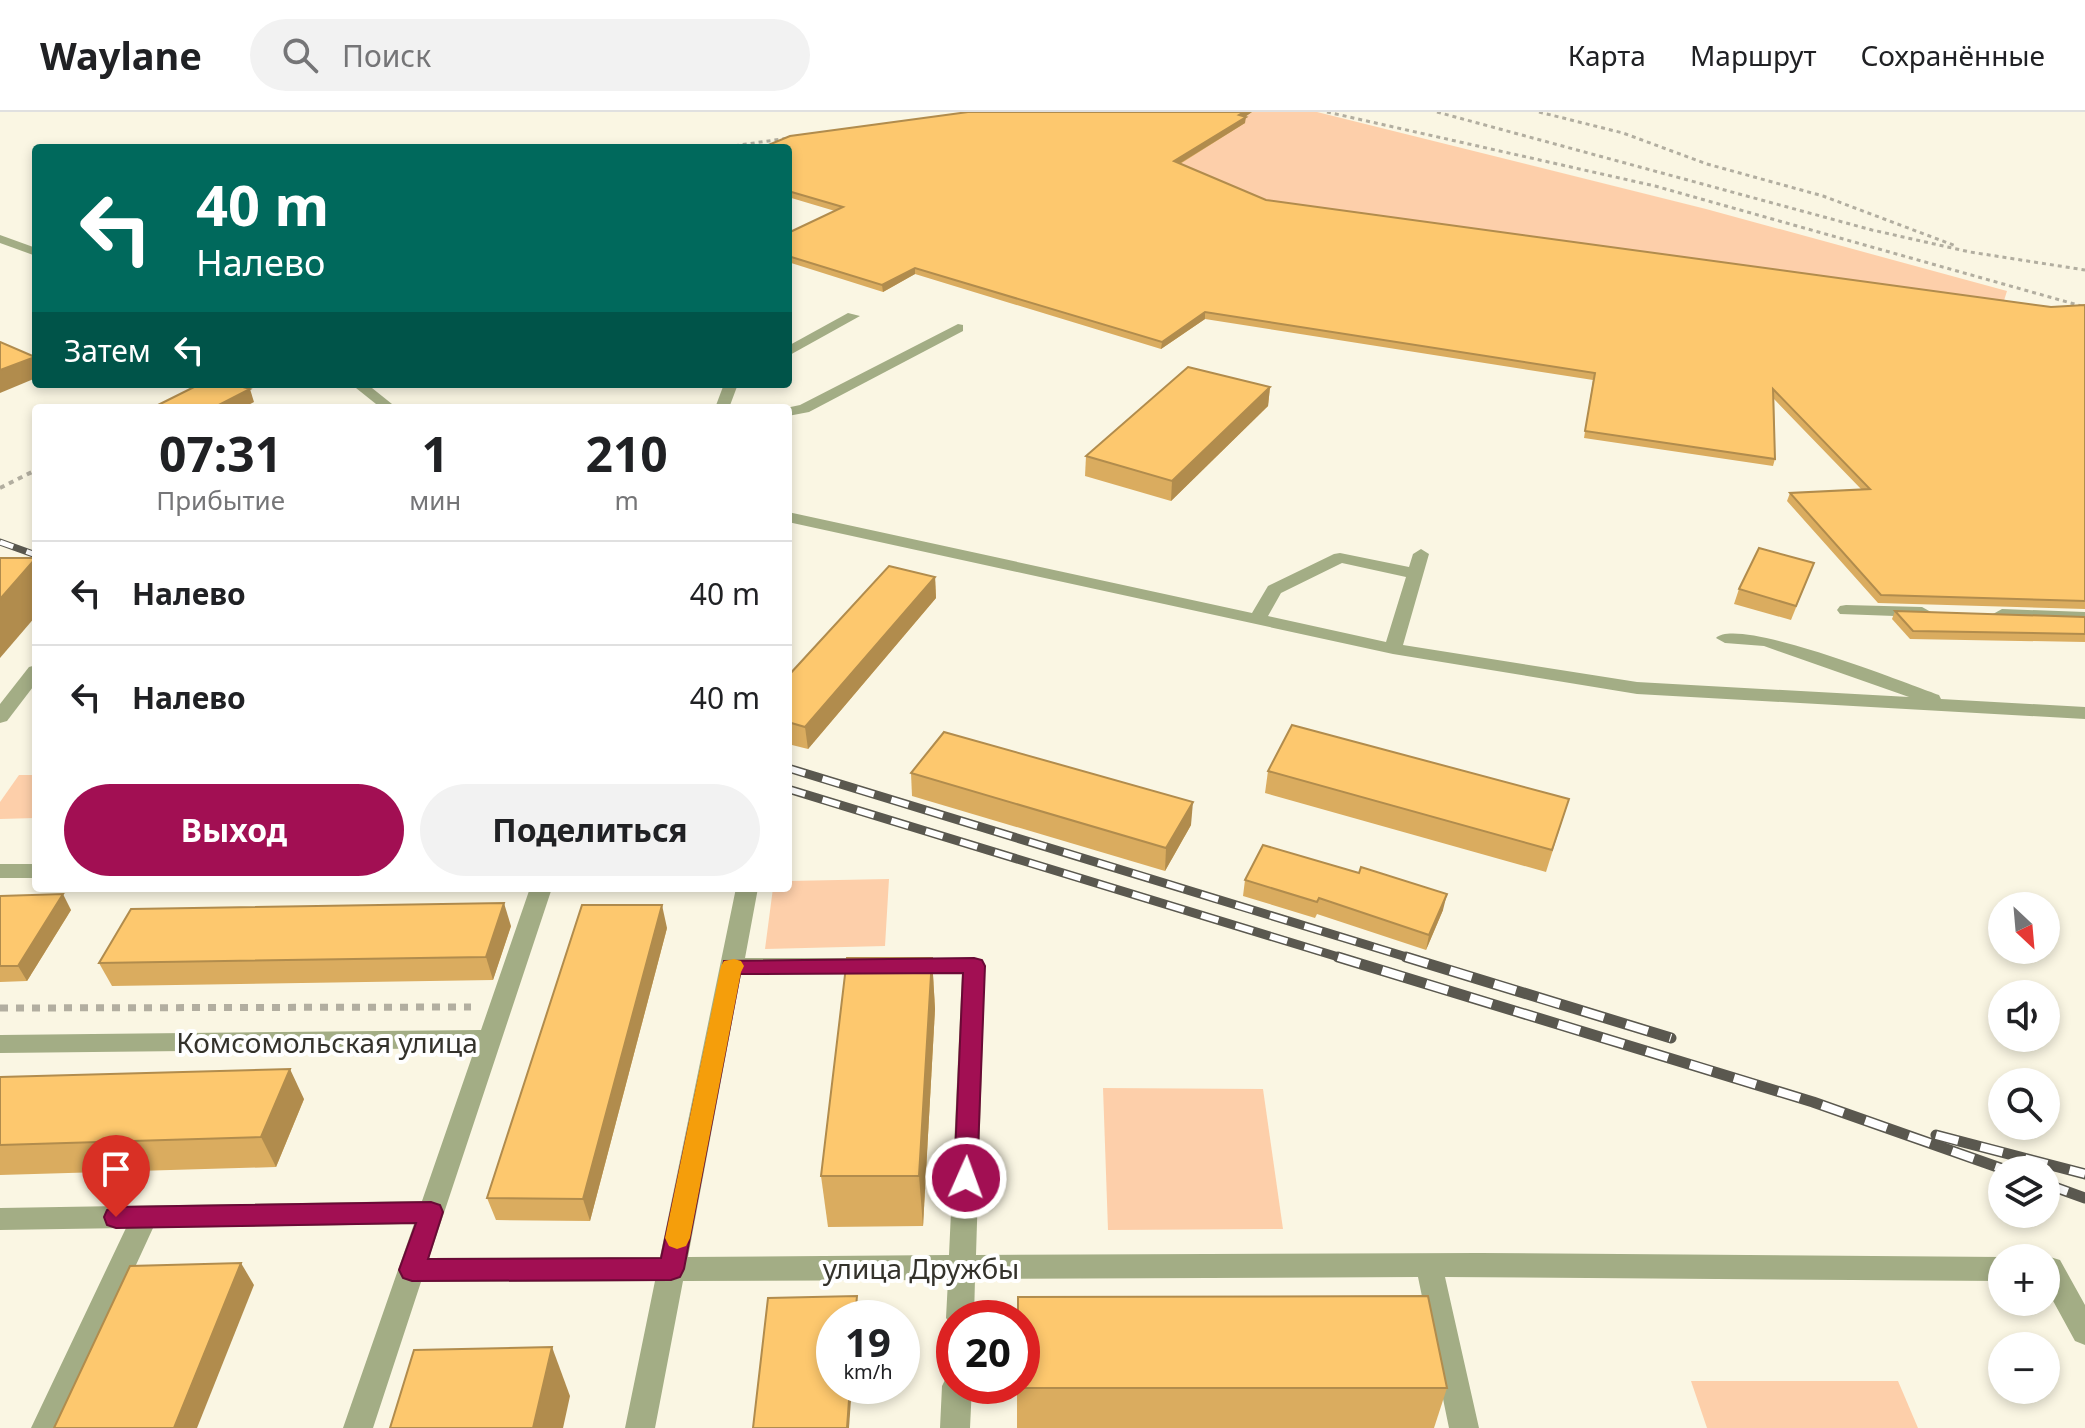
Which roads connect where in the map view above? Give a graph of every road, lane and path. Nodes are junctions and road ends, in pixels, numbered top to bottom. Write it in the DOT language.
graph roads {
  1 [pos="1327,112"];
  2 [pos="1437,112"];
  3 [pos="1539,112"];
  4 [pos="794,137"];
  5 [pos="746,144"];
  6 [pos="0,239"];
  7 [pos="32,251"];
  8 [pos="1970,252"];
  9 [pos="2085,270"];
  10 [pos="2085,307"];
  11 [pos="853,316"];
  12 [pos="958,328"];
  13 [pos="792,350"];
  14 [pos="363,388"];
  15 [pos="385,404"];
  16 [pos="792,411"];
  17 [pos="32,472"];
  18 [pos="0,488"];
  19 [pos="792,511"];
  20 [pos="1421,554"];
  21 [pos="1415,574"];
  22 [pos="1846,610"];
  23 [pos="1937,613"];
  24 [pos="1982,614"];
  25 [pos="2085,617"];
  26 [pos="1257,620"];
  27 [pos="1725,638"];
  28 [pos="1393,649"];
  29 [pos="32,676"];
  30 [pos="1955,706"];
  31 [pos="2085,713"];
  32 [pos="0,717"];
  33 [pos="0,871"];
  34 [pos="32,871"];
  35 [pos="540,892"];
  36 [pos="746,892"];
  37 [pos="731,966"];
  38 [pos="501,1007"];
  39 [pos="0,1008"];
  40 [pos="490,1039"];
  41 [pos="0,1044"];
  42 [pos="431,1212"];
  43 [pos="145,1217"];
  44 [pos="0,1219"];
  45 [pos="1429,1266"];
  46 [pos="671,1269"];
  47 [pos="962,1269"];
  48 [pos="1988,1269"];
  49 [pos="412,1270"];
  50 [pos="2060,1287"];
  51 [pos="961,1300"];
  52 [pos="2085,1332"];
  53 [pos="956,1404"];
  54 [pos="46,1428"];
  55 [pos="358,1428"];
  56 [pos="640,1428"];
  57 [pos="955,1428"];
  58 [pos="1464,1428"];
  1 -- 10 [label="path"];
  2 -- 8 [label="path"];
  3 -- 8 [label="path"];
  4 -- 5 [label="path"];
  6 -- 7 [label="street"];
  8 -- 9 [label="path"];
  11 -- 13 [label="street"];
  12 -- 16 [label="street"];
  14 -- 15 [label="street"];
  17 -- 18 [label="path"];
  19 -- 26 [label="street"];
  20 -- 21 [label="street"];
  21 -- 26 [label="street"];
  21 -- 28 [label="street"];
  22 -- 23 [label="street"];
  24 -- 25 [label="street"];
  26 -- 28 [label="street"];
  27 -- 30 [label="street"];
  28 -- 30 [label="street"];
  29 -- 32 [label="street"];
  30 -- 31 [label="street"];
  33 -- 34 [label="street"];
  35 -- 38 [label="street"];
  36 -- 37 [label="street"];
  37 -- 46 [label="street"];
  37 -- 47 [label="street"];
  38 -- 39 [label="path"];
  38 -- 40 [label="street"];
  40 -- 41 [label="street, Комсомольская улица"];
  40 -- 42 [label="street, Комсомольская улица"];
  42 -- 43 [label="street"];
  42 -- 49 [label="street, Комсомольская улица"];
  43 -- 44 [label="street"];
  43 -- 54 [label="street"];
  45 -- 47 [label="street, улица Дружбы"];
  45 -- 48 [label="street, улица Дружбы"];
  45 -- 58 [label="street"];
  46 -- 47 [label="street, улица Дружбы"];
  46 -- 49 [label="street, улица Дружбы"];
  46 -- 56 [label="street"];
  47 -- 51 [label="street"];
  49 -- 55 [label="street, Комсомольская улица"];
  50 -- 52 [label="street"];
  53 -- 57 [label="street"];
}
